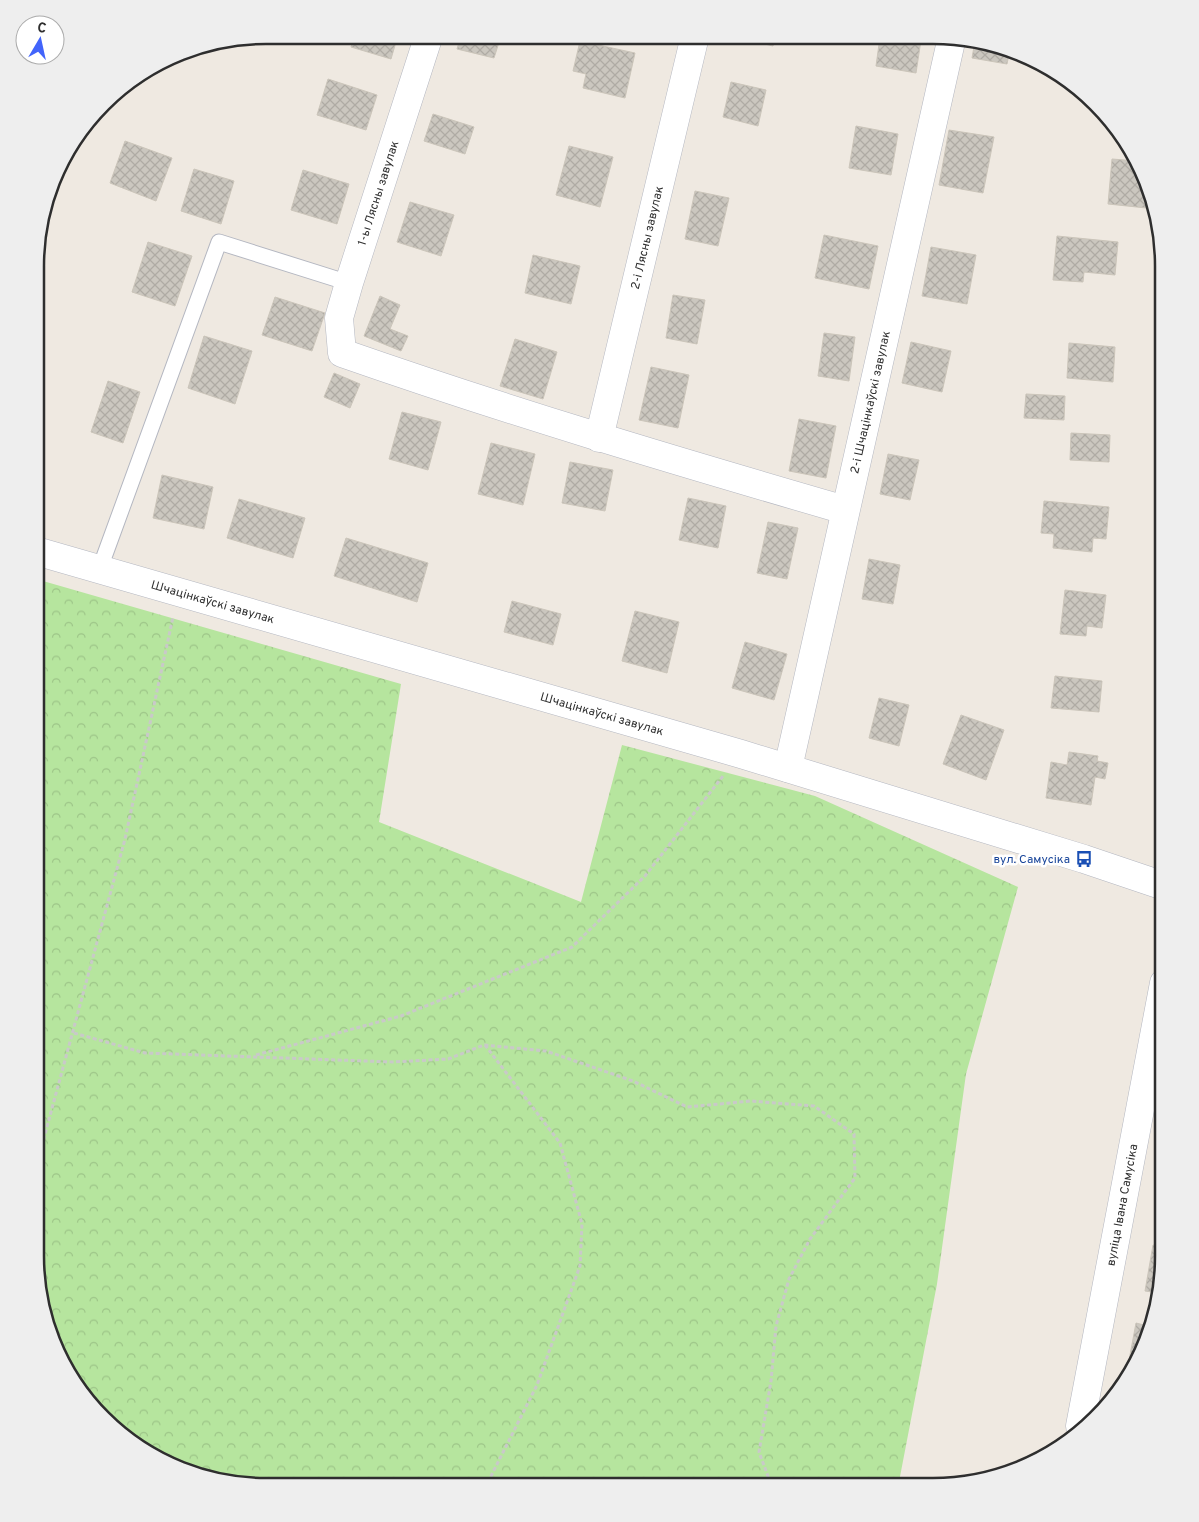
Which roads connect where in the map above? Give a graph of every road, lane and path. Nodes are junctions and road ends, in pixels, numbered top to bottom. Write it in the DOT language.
graph roads {
  1 [pos="426,44"];
  2 [pos="694,44"];
  3 [pos="950,44"];
  4 [pos="349,283"];
  5 [pos="599,438"];
  6 [pos="845,510"];
  7 [pos="44,553"];
  8 [pos="100,568"];
  9 [pos="179,592"];
  10 [pos="741,754"];
  11 [pos="788,768"];
  12 [pos="1155,883"];
  13 [pos="1155,1030"];
  14 [pos="74,1033"];
  15 [pos="484,1045"];
  16 [pos="250,1057"];
  17 [pos="44,1143"];
  18 [pos="1081,1422"];
  19 [pos="490,1478"];
  20 [pos="769,1478"];
  1 -- 4 [label="street, 1-ы Лясны завулак"];
  2 -- 5 [label="street, 2-і Лясны завулак"];
  3 -- 6 [label="street, 2-і Шчацінкаўскі завулак"];
  4 -- 5 [label="street, 1-ы Лясны завулак"];
  4 -- 8 [label="lane"];
  5 -- 6 [label="street"];
  6 -- 11 [label="street, 2-і Шчацінкаўскі завулак"];
  7 -- 8 [label="street, Шчацінкаўскі завулак"];
  8 -- 9 [label="street, Шчацінкаўскі завулак"];
  9 -- 10 [label="street, Шчацінкаўскі завулак"];
  9 -- 14 [label="path"];
  10 -- 11 [label="street, Шчацінкаўскі завулак"];
  10 -- 16 [label="path"];
  11 -- 12 [label="street, Шчацінкаўскі завулак"];
  13 -- 18 [label="street, вуліца Івана Самусіка"];
  14 -- 16 [label="path"];
  14 -- 17 [label="path"];
  15 -- 16 [label="path"];
  15 -- 19 [label="path"];
  15 -- 20 [label="path"];
}
